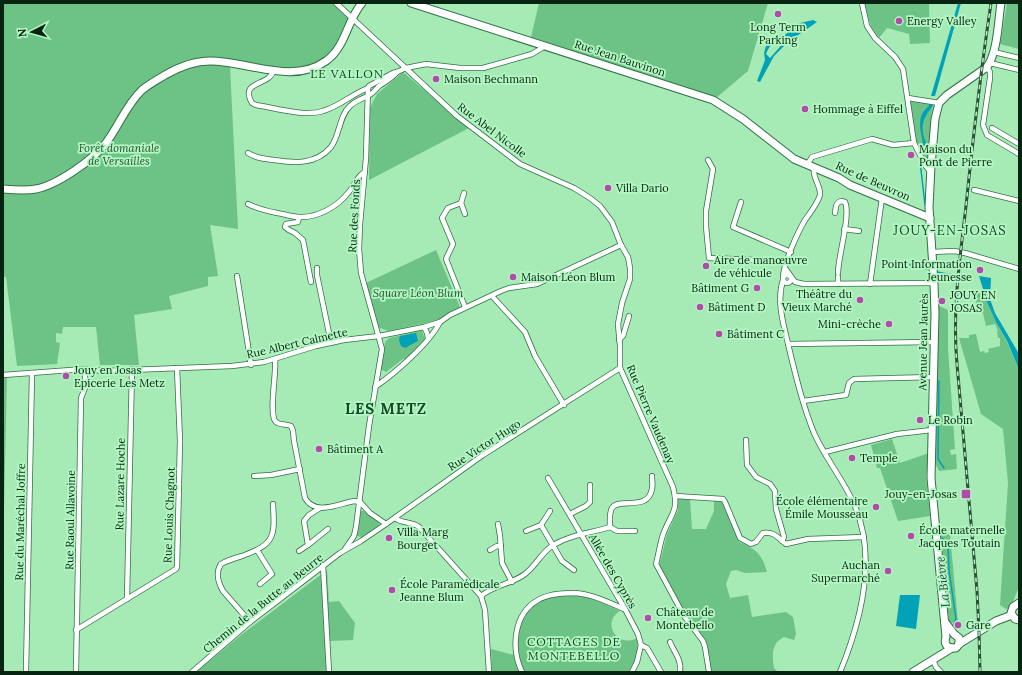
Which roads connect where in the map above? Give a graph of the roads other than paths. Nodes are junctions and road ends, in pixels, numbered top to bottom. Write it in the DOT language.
graph roads {
  1 [pos="336,3"];
  2 [pos="362,3"];
  3 [pos="411,3"];
  4 [pos="862,3"];
  5 [pos="1001,3"];
  6 [pos="353,18"];
  7 [pos="544,45"];
  8 [pos="994,52"];
  9 [pos="1019,58"];
  10 [pos="988,65"];
  11 [pos="406,68"];
  12 [pos="274,70"];
  13 [pos="1019,70"];
  14 [pos="397,72"];
  15 [pos="368,88"];
  16 [pos="367,95"];
  17 [pos="908,98"];
  18 [pos="939,103"];
  19 [pos="992,128"];
  20 [pos="914,143"];
  21 [pos="1019,144"];
  22 [pos="248,152"];
  23 [pos="1019,154"];
  24 [pos="708,160"];
  25 [pos="811,166"];
  26 [pos="365,172"];
  27 [pos="931,173"];
  28 [pos="3,189"];
  29 [pos="974,190"];
  30 [pos="464,193"];
  31 [pos="882,198"];
  32 [pos="1019,201"];
  33 [pos="741,202"];
  34 [pos="461,203"];
  35 [pos="248,204"];
  36 [pos="835,213"];
  37 [pos="465,214"];
  38 [pos="300,217"];
  39 [pos="930,218"];
  40 [pos="844,229"];
  41 [pos="859,231"];
  42 [pos="622,245"];
  43 [pos="791,252"];
  44 [pos="932,252"];
  45 [pos="786,265"];
  46 [pos="317,268"];
  47 [pos="1019,269"];
  48 [pos="237,276"];
  49 [pos="790,276"];
  50 [pos="783,279"];
  51 [pos="310,282"];
  52 [pos="934,283"];
  53 [pos="787,284"];
  54 [pos="804,284"];
  55 [pos="838,284"];
  56 [pos="870,284"];
  57 [pos="492,296"];
  58 [pos="465,307"];
  59 [pos="629,316"];
  60 [pos="440,322"];
  61 [pos="424,327"];
  62 [pos="379,336"];
  63 [pos="428,338"];
  64 [pos="619,340"];
  65 [pos="331,342"];
  66 [pos="934,342"];
  67 [pos="788,344"];
  68 [pos="275,359"];
  69 [pos="251,364"];
  70 [pos="177,368"];
  71 [pos="620,368"];
  72 [pos="85,369"];
  73 [pos="132,369"];
  74 [pos="378,371"];
  75 [pos="32,373"];
  76 [pos="3,375"];
  77 [pos="388,376"];
  78 [pos="934,377"];
  79 [pos="375,387"];
  80 [pos="803,401"];
  81 [pos="564,405"];
  82 [pos="932,430"];
  83 [pos="746,440"];
  84 [pos="826,452"];
  85 [pos="300,469"];
  86 [pos="254,476"];
  87 [pos="652,476"];
  88 [pos="548,478"];
  89 [pos="590,485"];
  90 [pos="675,496"];
  91 [pos="360,502"];
  92 [pos="273,504"];
  93 [pos="309,504"];
  94 [pos="320,508"];
  95 [pos="550,511"];
  96 [pos="570,514"];
  97 [pos="309,515"];
  98 [pos="395,518"];
  99 [pos="386,524"];
  100 [pos="498,524"];
  101 [pos="541,525"];
  102 [pos="610,527"];
  103 [pos="328,529"];
  104 [pos="526,531"];
  105 [pos="635,531"];
  106 [pos="581,534"];
  107 [pos="354,536"];
  108 [pos="864,537"];
  109 [pos="361,541"];
  110 [pos="782,541"];
  111 [pos="308,545"];
  112 [pos="501,546"];
  113 [pos="553,546"];
  114 [pos="345,549"];
  115 [pos="257,550"];
  116 [pos="490,550"];
  117 [pos="299,551"];
  118 [pos="323,565"];
  119 [pos="574,570"];
  120 [pos="512,582"];
  121 [pos="260,584"];
  122 [pos="481,596"];
  123 [pos="127,599"];
  124 [pos="1019,603"];
  125 [pos="624,609"];
  126 [pos="1012,615"];
  127 [pos="944,620"];
  128 [pos="1019,620"];
  129 [pos="250,622"];
  130 [pos="76,630"];
  131 [pos="977,634"];
  132 [pos="956,635"];
  133 [pos="670,642"];
  134 [pos="948,643"];
  135 [pos="959,644"];
  136 [pos="641,645"];
  137 [pos="934,659"];
  138 [pos="26,672"];
  139 [pos="76,672"];
  140 [pos="192,672"];
  141 [pos="329,672"];
  142 [pos="489,672"];
  143 [pos="522,672"];
  144 [pos="632,672"];
  145 [pos="661,672"];
  146 [pos="680,672"];
  147 [pos="708,672"];
  148 [pos="840,672"];
  149 [pos="913,672"];
  150 [pos="941,672"];
  1 -- 6 [label="street, Rue Abel Nicolle"];
  2 -- 6 [label="main road"];
  3 -- 7 [label="main road, Rue Jean Bauvinon"];
  4 -- 17 [label="street"];
  5 -- 8 [label="main road"];
  6 -- 11 [label="street, Rue Abel Nicolle"];
  6 -- 12 [label="main road"];
  7 -- 11 [label="street"];
  7 -- 25 [label="main road, Rue Jean Bauvinon"];
  8 -- 9 [label="street"];
  8 -- 10 [label="main road"];
  10 -- 13 [label="street"];
  10 -- 18 [label="main road"];
  10 -- 23 [label="street"];
  11 -- 14 [label="street"];
  11 -- 42 [label="street, Rue Abel Nicolle"];
  12 -- 15 [label="street"];
  12 -- 28 [label="main road"];
  14 -- 15 [label="street"];
  14 -- 16 [label="street"];
  15 -- 16 [label="street, Rue des Fonds"];
  16 -- 22 [label="street"];
  16 -- 26 [label="street, Rue des Fonds"];
  17 -- 18 [label="street"];
  17 -- 20 [label="street"];
  18 -- 27 [label="main road, Avenue Jean Jaurès"];
  19 -- 21 [label="street"];
  20 -- 25 [label="street"];
  20 -- 27 [label="street"];
  24 -- 45 [label="street"];
  25 -- 31 [label="main road, Rue de Beuvron"];
  25 -- 43 [label="street"];
  26 -- 38 [label="street"];
  26 -- 62 [label="street, Rue des Fonds"];
  27 -- 39 [label="main road, Avenue Jean Jaurès"];
  29 -- 32 [label="street"];
  30 -- 34 [label="street"];
  31 -- 39 [label="main road, Rue de Beuvron"];
  31 -- 56 [label="street"];
  33 -- 43 [label="street"];
  34 -- 37 [label="street"];
  34 -- 58 [label="street"];
  35 -- 38 [label="street"];
  36 -- 40 [label="street"];
  38 -- 51 [label="street"];
  39 -- 44 [label="main road, Avenue Jean Jaurès"];
  40 -- 41 [label="street"];
  40 -- 55 [label="street"];
  42 -- 57 [label="street"];
  42 -- 64 [label="street, Rue Pierre Vaudenay"];
  43 -- 45 [label="street"];
  44 -- 47 [label="street"];
  44 -- 52 [label="main road, Avenue Jean Jaurès"];
  45 -- 49 [label="street"];
  45 -- 50 [label="street"];
  46 -- 65 [label="street"];
  48 -- 69 [label="street"];
  49 -- 50 [label="street"];
  49 -- 53 [label="street"];
  49 -- 54 [label="street"];
  50 -- 53 [label="street"];
  50 -- 67 [label="street"];
  52 -- 56 [label="street"];
  52 -- 66 [label="main road, Avenue Jean Jaurès"];
  53 -- 54 [label="street"];
  54 -- 55 [label="street"];
  55 -- 56 [label="street"];
  57 -- 58 [label="street"];
  57 -- 81 [label="street"];
  58 -- 60 [label="street"];
  59 -- 64 [label="street"];
  60 -- 61 [label="street, Rue Albert Calmette"];
  60 -- 63 [label="street"];
  61 -- 62 [label="street, Rue Albert Calmette"];
  61 -- 63 [label="street"];
  62 -- 65 [label="street, Rue Albert Calmette"];
  62 -- 74 [label="street, Rue des Fonds"];
  63 -- 77 [label="street"];
  64 -- 71 [label="street, Rue Pierre Vaudenay"];
  65 -- 68 [label="street, Rue Albert Calmette"];
  66 -- 67 [label="street"];
  66 -- 78 [label="main road, Avenue Jean Jaurès"];
  67 -- 80 [label="street"];
  68 -- 69 [label="street, Rue Albert Calmette"];
  68 -- 85 [label="street"];
  69 -- 70 [label="street, Rue Albert Calmette"];
  70 -- 73 [label="street, Rue Albert Calmette"];
  70 -- 123 [label="street, Rue Louis Chagnot"];
  71 -- 81 [label="street, Rue Victor Hugo"];
  71 -- 90 [label="street, Rue Pierre Vaudenay"];
  72 -- 73 [label="street, Rue Albert Calmette"];
  72 -- 75 [label="street, Rue Albert Calmette"];
  72 -- 130 [label="street, Rue Raoul Allavoine"];
  73 -- 123 [label="street, Rue Lazare Hoche"];
  74 -- 77 [label="street"];
  74 -- 79 [label="street, Rue des Fonds"];
  75 -- 76 [label="street, Rue Albert Calmette"];
  75 -- 138 [label="street, Rue du Maréchal Joffre"];
  77 -- 79 [label="street"];
  78 -- 80 [label="street"];
  78 -- 82 [label="main road, Avenue Jean Jaurès"];
  79 -- 91 [label="street, Rue des Fonds"];
  80 -- 84 [label="street"];
  81 -- 98 [label="street, Rue Victor Hugo"];
  82 -- 84 [label="street"];
  82 -- 127 [label="main road, Avenue Jean Jaurès"];
  83 -- 110 [label="street"];
  84 -- 108 [label="street"];
  85 -- 86 [label="street"];
  85 -- 93 [label="street"];
  87 -- 102 [label="street"];
  88 -- 96 [label="street, Allée des Cyprès"];
  89 -- 96 [label="street"];
  90 -- 110 [label="street"];
  90 -- 147 [label="street"];
  91 -- 94 [label="street"];
  91 -- 99 [label="street"];
  91 -- 107 [label="street, Rue des Fonds"];
  92 -- 115 [label="street"];
  93 -- 94 [label="street"];
  93 -- 97 [label="street"];
  94 -- 97 [label="street"];
  95 -- 101 [label="street"];
  96 -- 106 [label="street, Allée des Cyprès"];
  97 -- 111 [label="street"];
  98 -- 99 [label="street, Rue Victor Hugo"];
  98 -- 122 [label="street"];
  99 -- 109 [label="street, Rue Victor Hugo"];
  100 -- 112 [label="street"];
  101 -- 104 [label="street"];
  101 -- 113 [label="street"];
  102 -- 105 [label="street"];
  102 -- 106 [label="street"];
  103 -- 111 [label="street"];
  106 -- 113 [label="street"];
  106 -- 125 [label="street, Allée des Cyprès"];
  107 -- 109 [label="street"];
  107 -- 114 [label="street, Chemin de la Butte au Beurre"];
  108 -- 110 [label="street"];
  108 -- 148 [label="street"];
  109 -- 114 [label="street, Chemin de la Butte au Beurre"];
  111 -- 117 [label="street"];
  112 -- 116 [label="street"];
  112 -- 120 [label="street"];
  113 -- 119 [label="street"];
  113 -- 120 [label="street"];
  114 -- 118 [label="street, Chemin de la Butte au Beurre"];
  115 -- 121 [label="street"];
  115 -- 129 [label="street"];
  118 -- 129 [label="street, Chemin de la Butte au Beurre"];
  118 -- 141 [label="street"];
  120 -- 122 [label="street"];
  122 -- 142 [label="street"];
  123 -- 130 [label="street, Rue Louis Chagnot"];
  124 -- 126 [label="main road"];
  125 -- 136 [label="street, Allée des Cyprès"];
  125 -- 143 [label="street"];
  126 -- 128 [label="main road"];
  126 -- 131 [label="main road"];
  127 -- 132 [label="main road"];
  127 -- 134 [label="main road, Avenue Jean Jaurès"];
  129 -- 140 [label="street, Chemin de la Butte au Beurre"];
  130 -- 139 [label="street, Rue Raoul Allavoine"];
  131 -- 132 [label="main road"];
  131 -- 135 [label="main road"];
  132 -- 134 [label="main road"];
  132 -- 135 [label="main road"];
  133 -- 146 [label="street"];
  134 -- 135 [label="main road"];
  134 -- 137 [label="main road"];
  136 -- 144 [label="street"];
  136 -- 145 [label="street, Allée des Cyprès"];
  137 -- 149 [label="main road"];
  137 -- 150 [label="street"];
}
